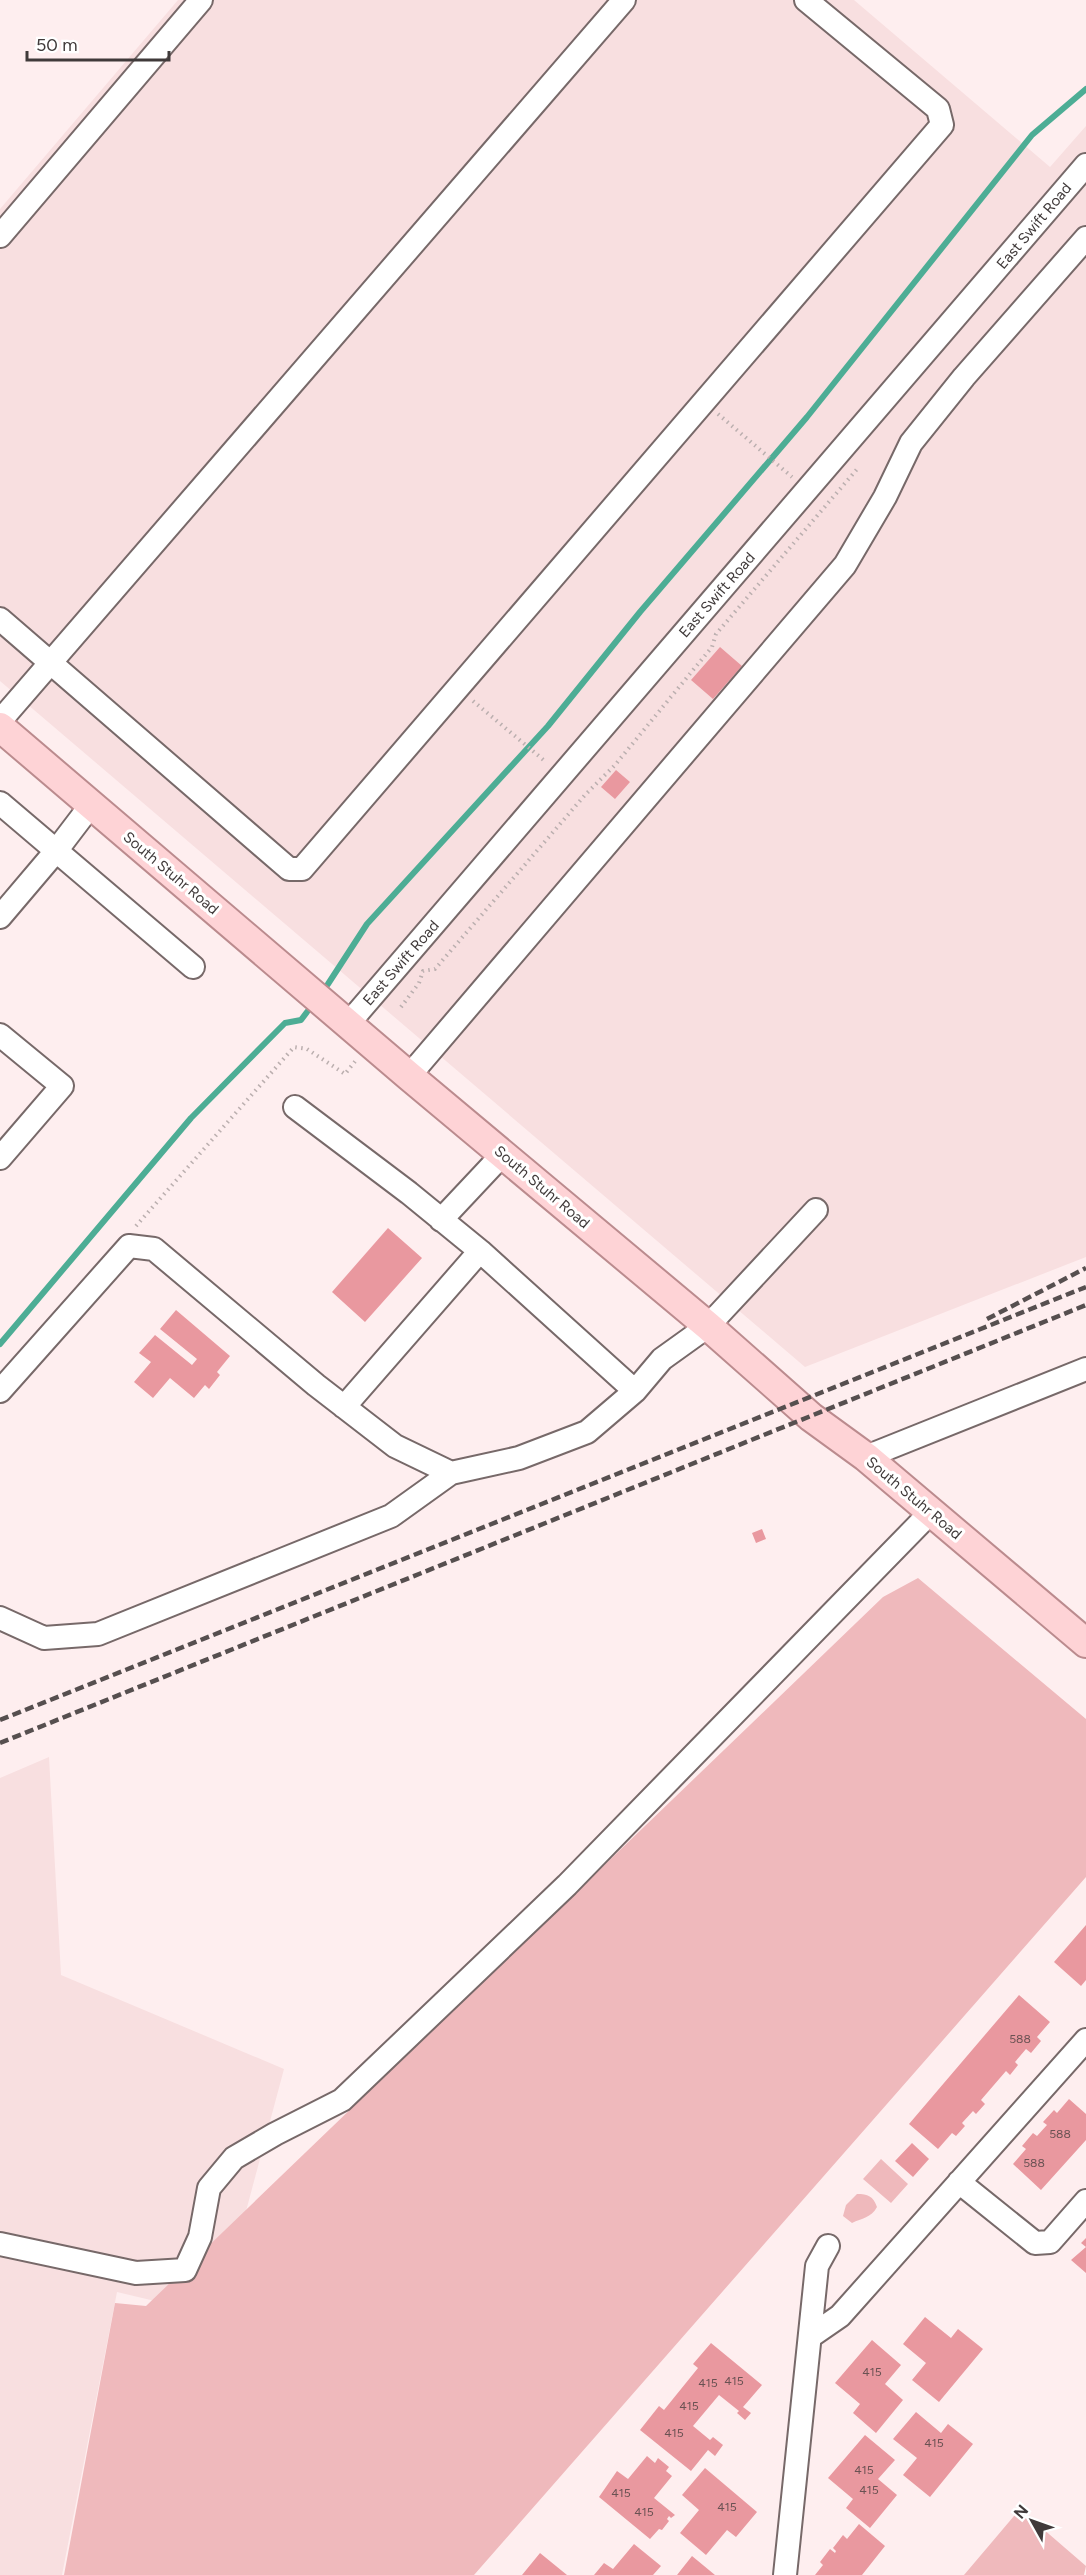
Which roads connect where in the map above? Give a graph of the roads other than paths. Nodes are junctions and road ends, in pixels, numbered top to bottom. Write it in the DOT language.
graph roads {
  1 [pos="201,0"];
  2 [pos="624,0"];
  3 [pos="806,0"];
  4 [pos="1086,165"];
  5 [pos="0,236"];
  6 [pos="1086,238"];
  7 [pos="0,619"];
  8 [pos="51,662"];
  9 [pos="0,721"];
  10 [pos="0,727"];
  11 [pos="0,803"];
  12 [pos="91,805"];
  13 [pos="56,851"];
  14 [pos="2,909"];
  15 [pos="193,967"];
  16 [pos="348,1024"];
  17 [pos="0,1035"];
  18 [pos="410,1076"];
  19 [pos="295,1107"];
  20 [pos="502,1154"];
  21 [pos="0,1158"];
  22 [pos="816,1210"];
  23 [pos="441,1220"];
  24 [pos="480,1251"];
  25 [pos="708,1326"];
  26 [pos="1086,1369"];
  27 [pos="0,1391"];
  28 [pos="635,1391"];
  29 [pos="344,1407"];
  30 [pos="866,1457"];
  31 [pos="451,1473"];
  32 [pos="931,1512"];
  33 [pos="0,1618"];
  34 [pos="1086,1643"];
  35 [pos="1086,2040"];
  36 [pos="959,2182"];
  37 [pos="1086,2200"];
  38 [pos="0,2244"];
  39 [pos="828,2246"];
  40 [pos="811,2336"];
  41 [pos="785,2575"];
  1 -- 5 [label="street"];
  2 -- 8 [label="street"];
  3 -- 8 [label="street"];
  4 -- 16 [label="street, East Swift Road"];
  6 -- 18 [label="street"];
  7 -- 8 [label="street"];
  8 -- 9 [label="street"];
  10 -- 12 [label="main road, South Stuhr Road"];
  11 -- 13 [label="street"];
  12 -- 13 [label="street"];
  12 -- 16 [label="main road, South Stuhr Road"];
  13 -- 14 [label="street"];
  13 -- 15 [label="street"];
  16 -- 18 [label="main road, South Stuhr Road"];
  17 -- 21 [label="street"];
  18 -- 20 [label="main road, South Stuhr Road"];
  19 -- 23 [label="street"];
  20 -- 23 [label="street"];
  20 -- 25 [label="main road, South Stuhr Road"];
  22 -- 25 [label="street"];
  23 -- 24 [label="street"];
  24 -- 28 [label="street"];
  24 -- 29 [label="street"];
  25 -- 28 [label="street"];
  25 -- 30 [label="main road, South Stuhr Road"];
  26 -- 30 [label="street"];
  27 -- 29 [label="street"];
  28 -- 31 [label="street"];
  29 -- 31 [label="street"];
  30 -- 32 [label="main road, South Stuhr Road"];
  31 -- 33 [label="street"];
  32 -- 34 [label="main road, South Stuhr Road"];
  32 -- 38 [label="street"];
  35 -- 36 [label="street"];
  36 -- 37 [label="street"];
  36 -- 40 [label="street"];
  39 -- 40 [label="street"];
  40 -- 41 [label="street"];
}
